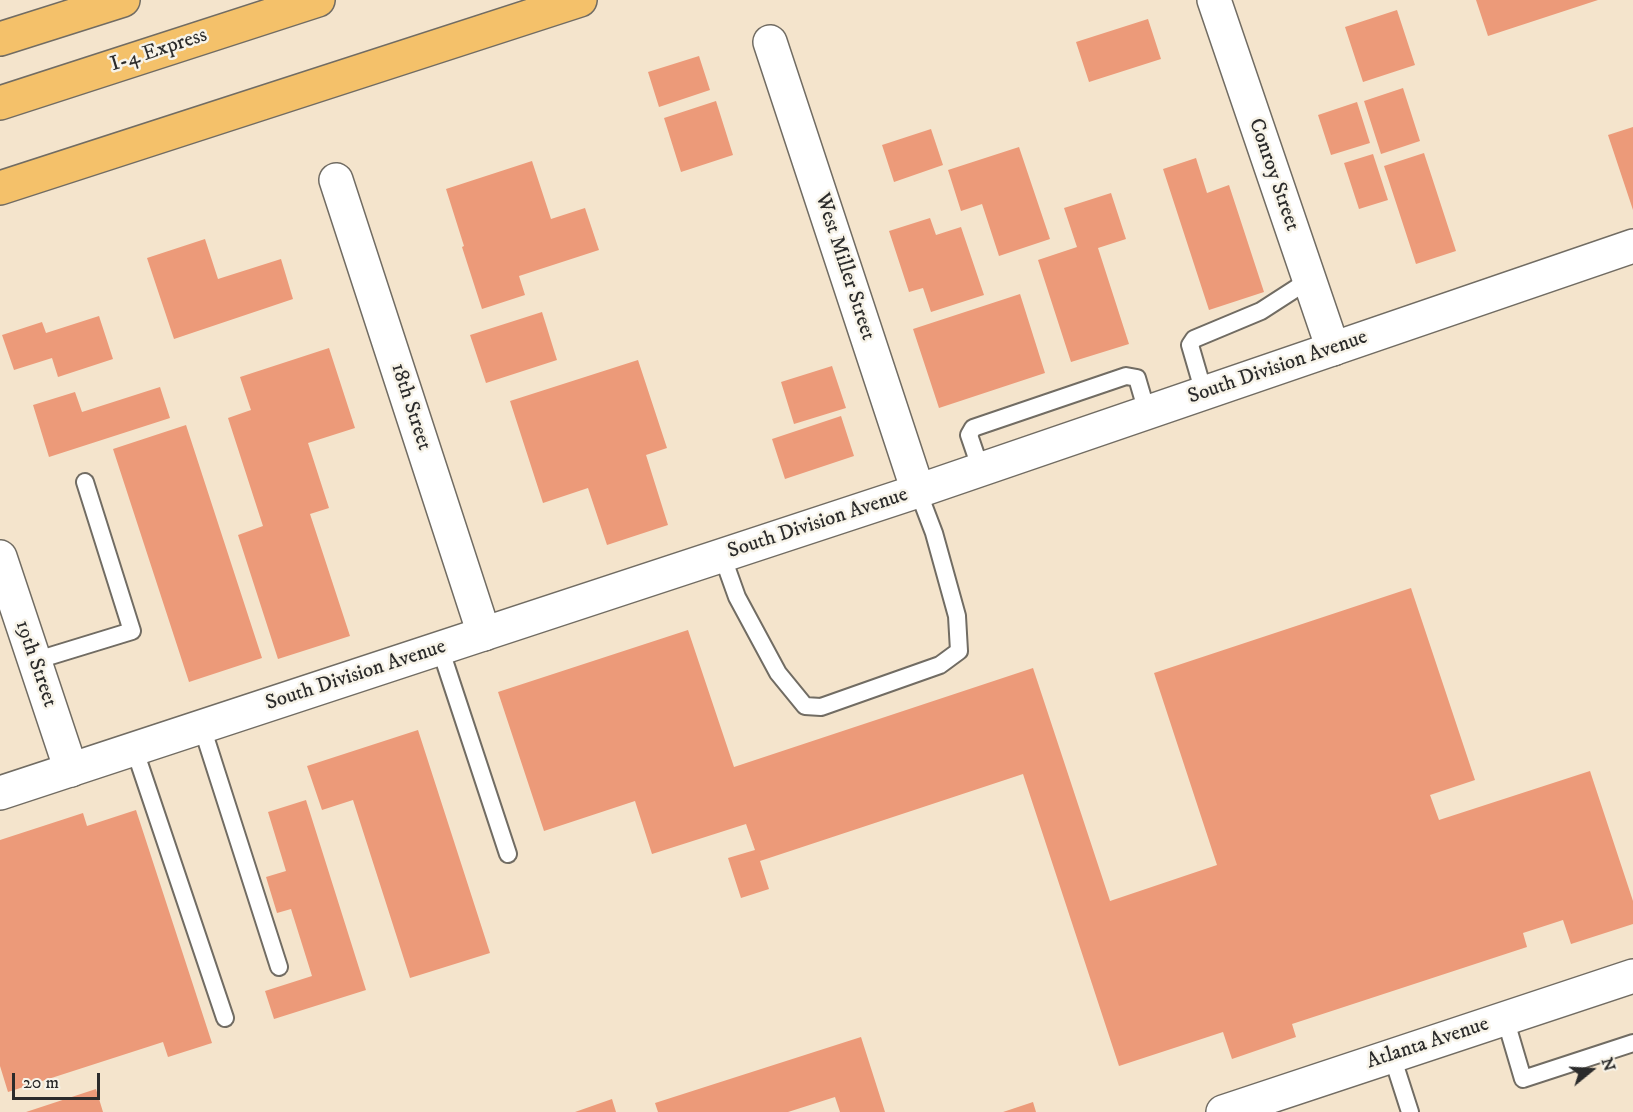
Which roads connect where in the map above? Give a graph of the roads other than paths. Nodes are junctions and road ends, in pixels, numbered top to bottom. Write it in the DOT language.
graph roads {
  1 [pos="123,0"];
  2 [pos="318,0"];
  3 [pos="580,0"];
  4 [pos="1214,0"];
  5 [pos="0,39"];
  6 [pos="770,42"];
  7 [pos="0,103"];
  8 [pos="336,180"];
  9 [pos="0,188"];
  10 [pos="1633,246"];
  11 [pos="1309,280"];
  12 [pos="1333,349"];
  13 [pos="1204,393"];
  14 [pos="85,482"];
  15 [pos="918,491"];
  16 [pos="722,555"];
  17 [pos="0,557"];
  18 [pos="484,634"];
  19 [pos="440,648"];
  20 [pos="34,661"];
  21 [pos="202,726"];
  22 [pos="134,748"];
  23 [pos="70,770"];
  24 [pos="0,793"];
  25 [pos="508,854"];
  26 [pos="279,967"];
  27 [pos="1633,976"];
  28 [pos="225,1018"];
  29 [pos="1505,1018"];
  30 [pos="1633,1043"];
  31 [pos="1392,1056"];
  32 [pos="1223,1112"];
  33 [pos="1410,1112"];
  1 -- 5 [label="highway"];
  2 -- 7 [label="highway, I-4 Express"];
  3 -- 9 [label="highway"];
  4 -- 11 [label="street, Conroy Street"];
  6 -- 15 [label="street, West Miller Street"];
  8 -- 18 [label="street, 18th Street"];
  10 -- 12 [label="street, South Division Avenue"];
  11 -- 12 [label="street, Conroy Street"];
  11 -- 13 [label="lane"];
  12 -- 13 [label="street, South Division Avenue"];
  13 -- 15 [label="street, South Division Avenue"];
  14 -- 20 [label="lane"];
  15 -- 16 [label="street, South Division Avenue"];
  15 -- 16 [label="lane"];
  16 -- 18 [label="street, South Division Avenue"];
  17 -- 20 [label="street, 19th Street"];
  18 -- 19 [label="street, South Division Avenue"];
  19 -- 21 [label="street, South Division Avenue"];
  19 -- 25 [label="lane"];
  20 -- 23 [label="street, 19th Street"];
  21 -- 22 [label="street, South Division Avenue"];
  21 -- 26 [label="lane"];
  22 -- 23 [label="street, South Division Avenue"];
  22 -- 28 [label="lane"];
  23 -- 24 [label="street, South Division Avenue"];
  27 -- 29 [label="street, Atlanta Avenue"];
  29 -- 30 [label="lane"];
  29 -- 31 [label="street, Atlanta Avenue"];
  31 -- 32 [label="street, Atlanta Avenue"];
  31 -- 33 [label="lane"];
}
